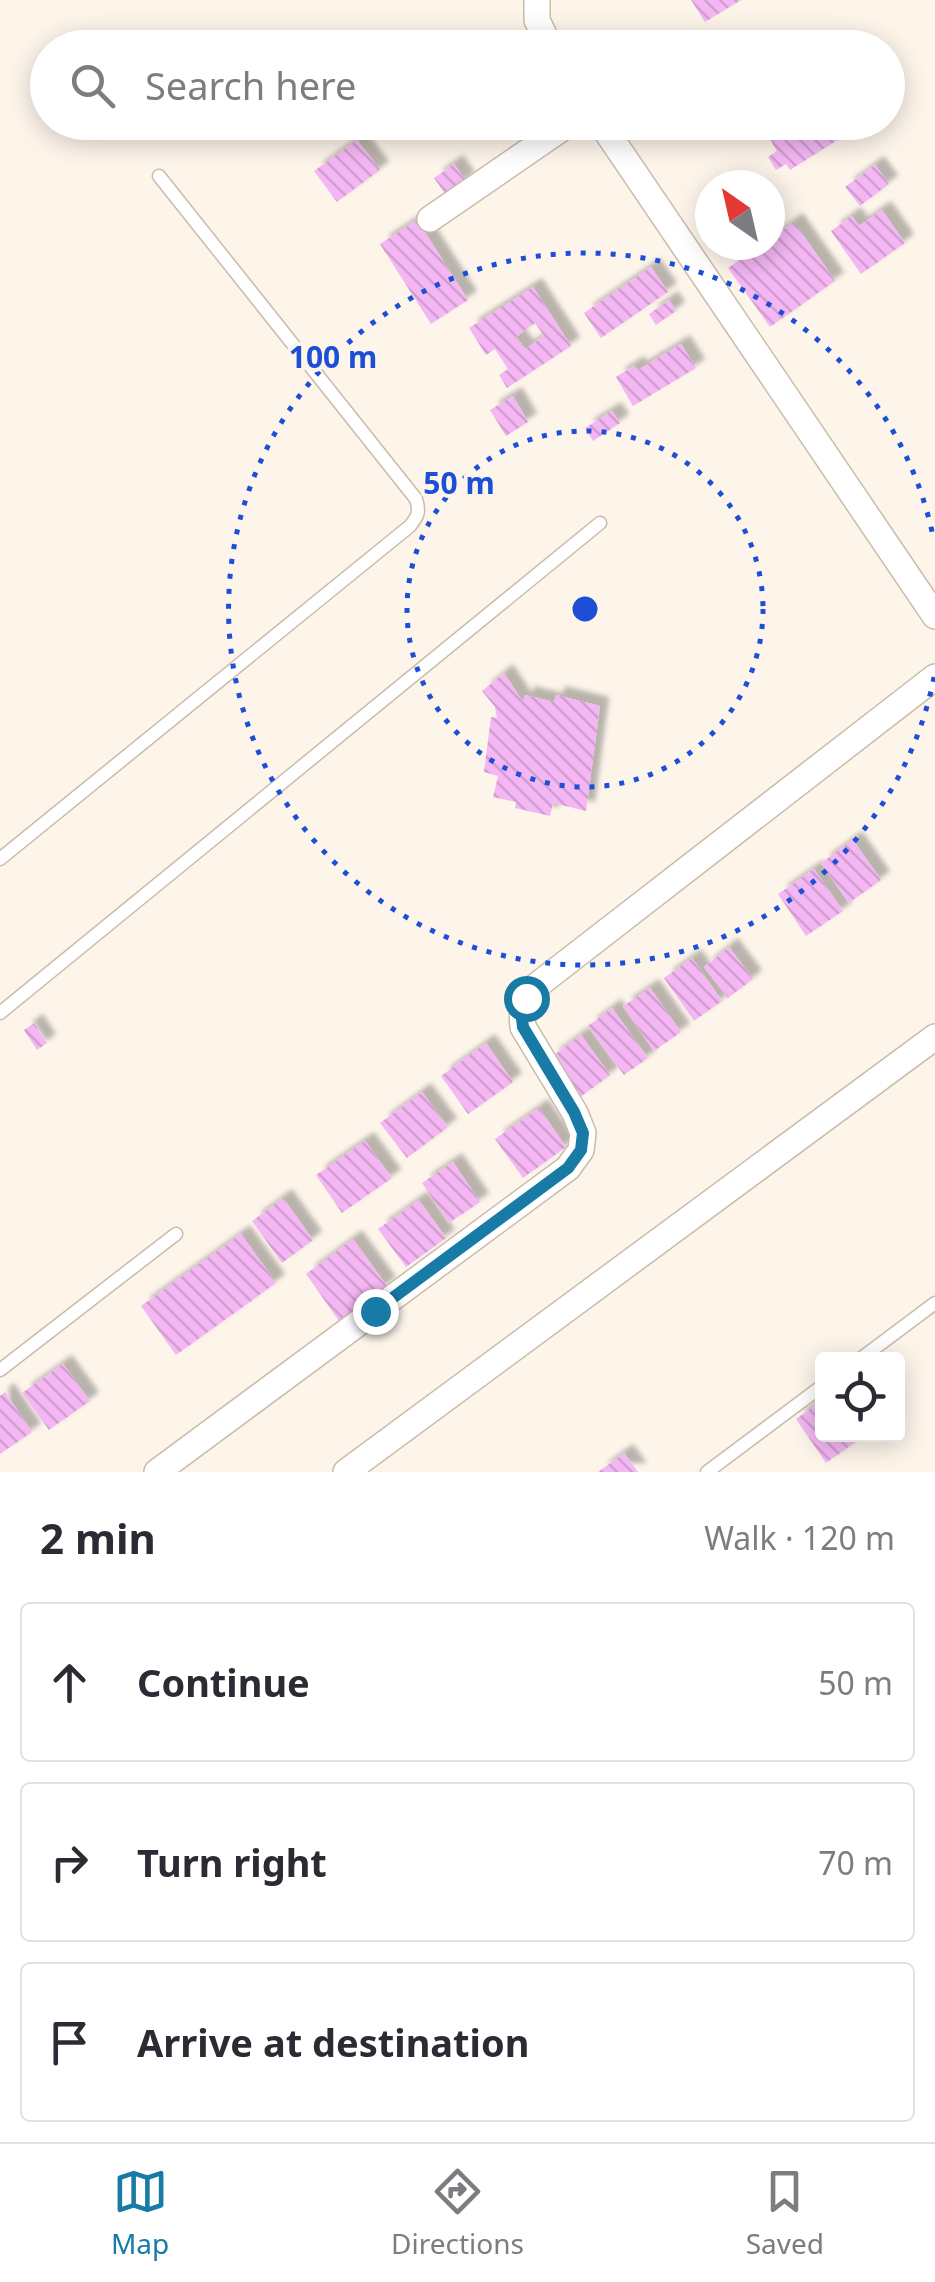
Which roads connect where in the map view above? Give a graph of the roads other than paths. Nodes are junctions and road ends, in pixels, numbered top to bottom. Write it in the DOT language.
graph roads {
  1 [pos="537,0"];
  2 [pos="542,30"];
  3 [pos="545,140"];
  4 [pos="612,140"];
  5 [pos="159,176"];
  6 [pos="430,219"];
  7 [pos="600,523"];
  8 [pos="935,616"];
  9 [pos="935,677"];
  10 [pos="0,858"];
  11 [pos="0,1013"];
  12 [pos="935,1038"];
  13 [pos="176,1234"];
  14 [pos="935,1303"];
  15 [pos="870,1352"];
  16 [pos="0,1370"];
  17 [pos="815,1391"];
  18 [pos="157,1472"];
  19 [pos="346,1472"];
  20 [pos="707,1472"];
  1 -- 2 [label="street"];
  3 -- 6 [label="street"];
  4 -- 8 [label="street"];
  5 -- 10 [label="lane"];
  7 -- 11 [label="lane"];
  9 -- 18 [label="street"];
  12 -- 19 [label="street"];
  13 -- 16 [label="lane"];
  14 -- 15 [label="lane"];
  17 -- 20 [label="lane"];
}
